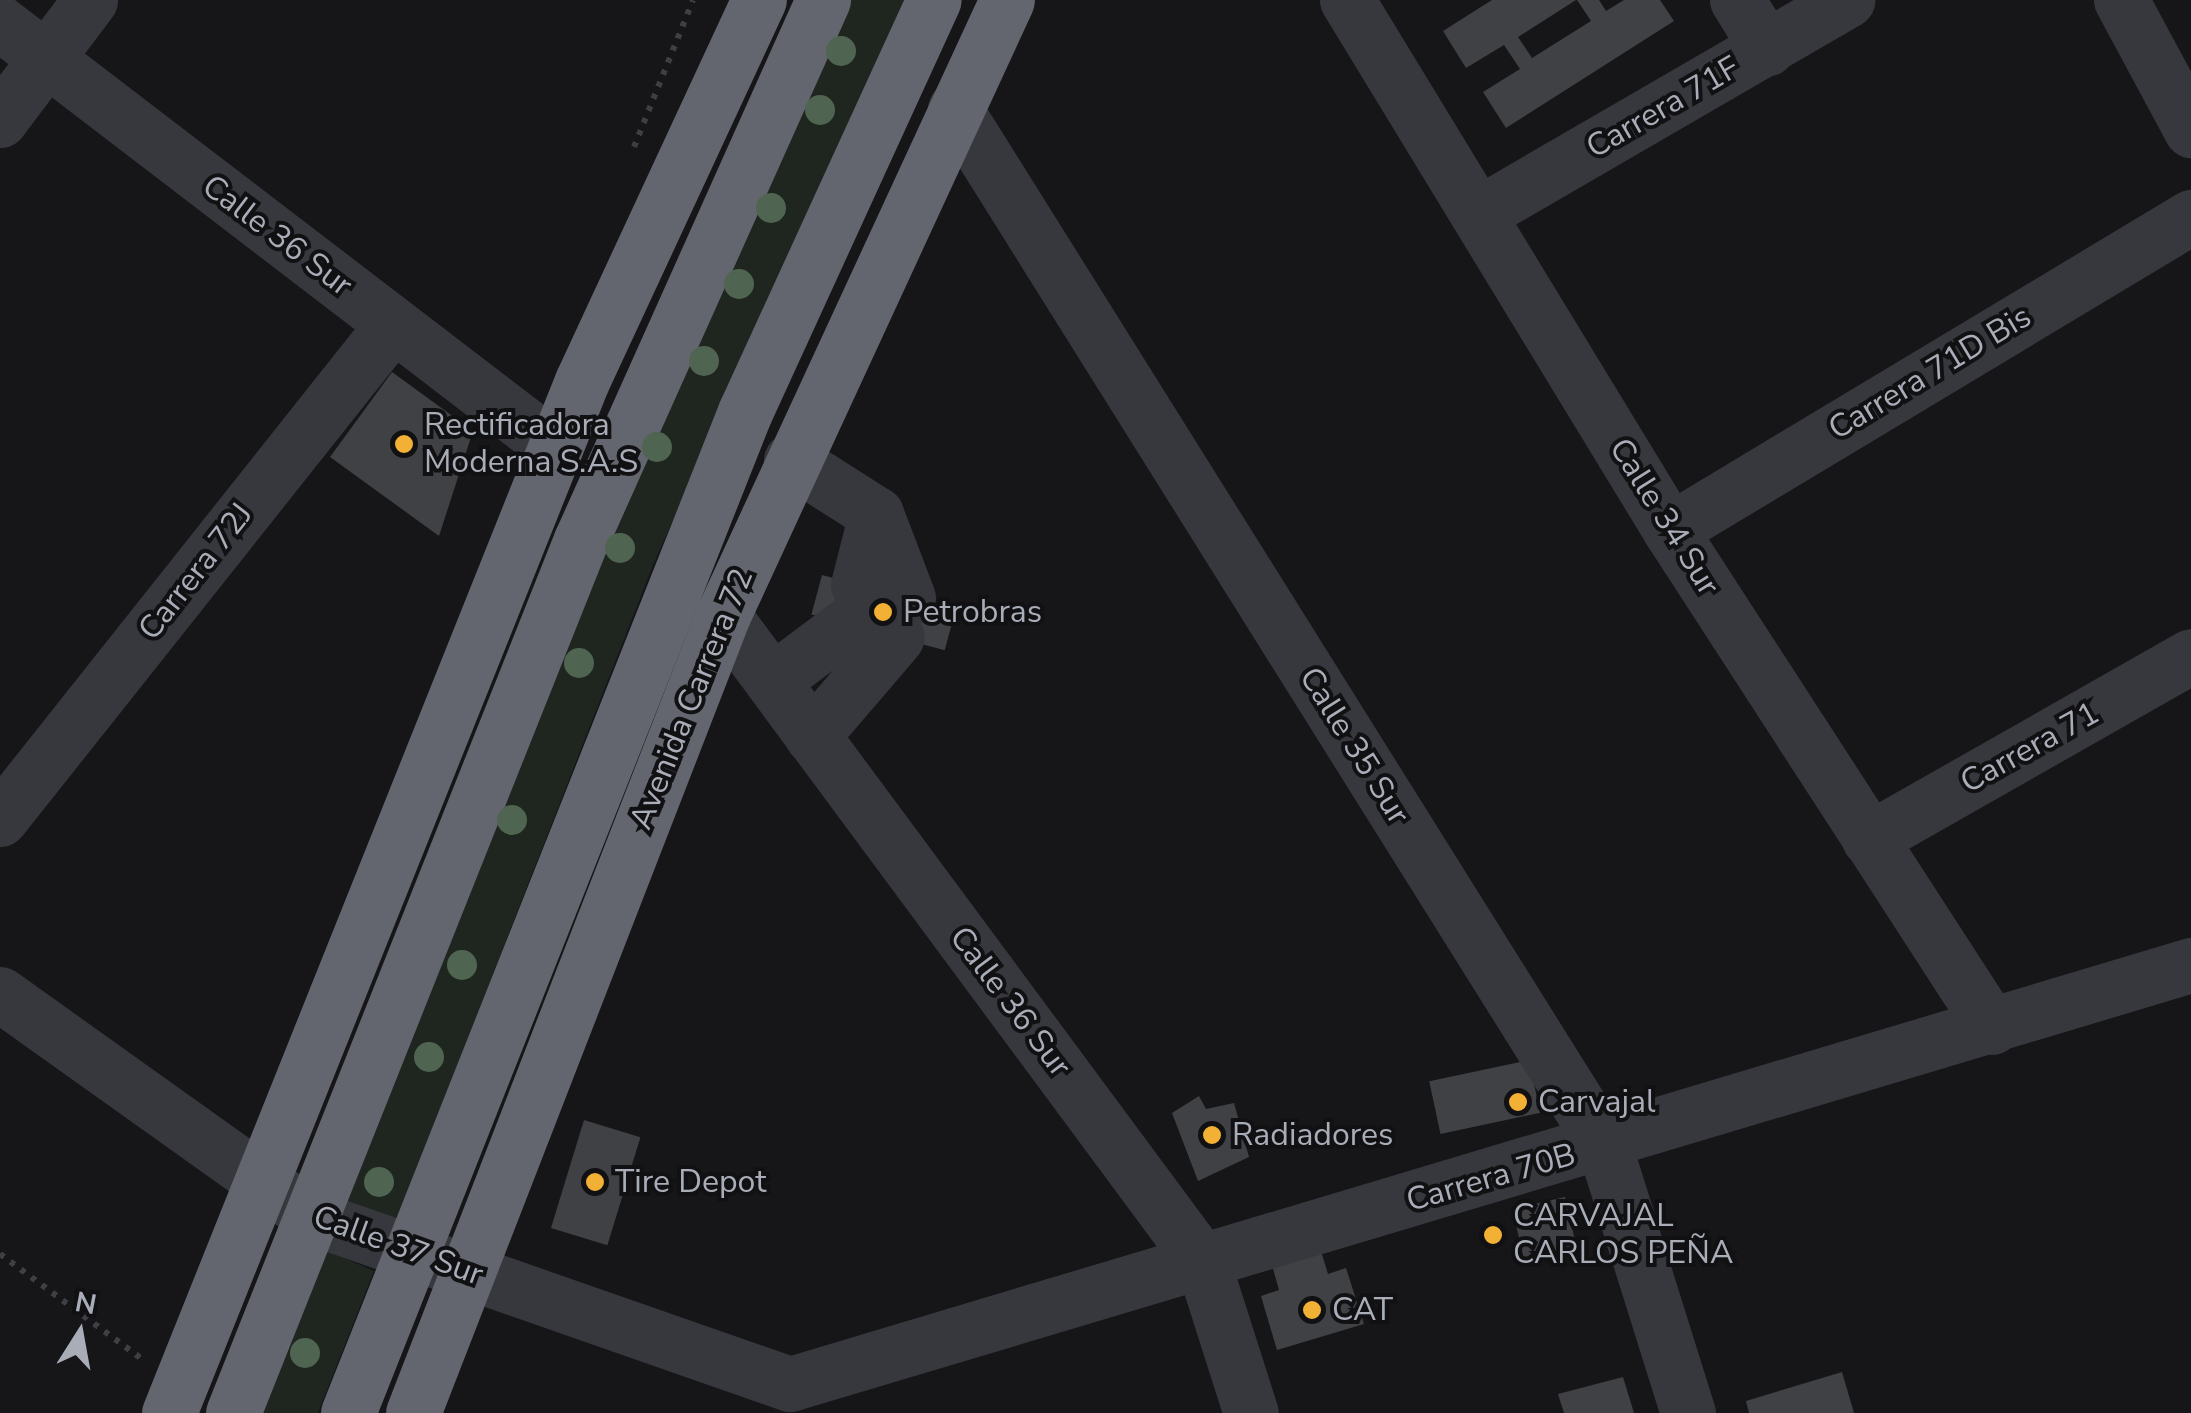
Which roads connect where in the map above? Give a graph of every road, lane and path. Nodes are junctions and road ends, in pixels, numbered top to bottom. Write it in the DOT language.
graph roads {
  1 [pos="90,0"];
  2 [pos="763,0"];
  3 [pos="823,0"];
  4 [pos="934,0"];
  5 [pos="1007,0"];
  6 [pos="1347,0"];
  7 [pos="1737,0"];
  8 [pos="1847,0"];
  9 [pos="2121,0"];
  10 [pos="0,23"];
  11 [pos="1767,48"];
  12 [pos="46,58"];
  13 [pos="955,108"];
  14 [pos="0,120"];
  15 [pos="2191,130"];
  16 [pos="727,200"];
  17 [pos="1478,214"];
  18 [pos="2191,217"];
  19 [pos="830,218"];
  20 [pos="392,324"];
  21 [pos="555,448"];
  22 [pos="791,460"];
  23 [pos="1670,530"];
  24 [pos="878,611"];
  25 [pos="723,616"];
  26 [pos="2191,656"];
  27 [pos="772,681"];
  28 [pos="812,736"];
  29 [pos="0,819"];
  30 [pos="1868,839"];
  31 [pos="2191,964"];
  32 [pos="0,994"];
  33 [pos="1992,1027"];
  34 [pos="1604,1144"];
  35 [pos="262,1189"];
  36 [pos="314,1218"];
  37 [pos="0,1254"];
  38 [pos="411,1255"];
  39 [pos="1203,1263"];
  40 [pos="470,1273"];
  41 [pos="790,1384"];
  42 [pos="174,1400"];
  43 [pos="233,1413"];
  44 [pos="348,1413"];
  45 [pos="413,1413"];
  46 [pos="1252,1413"];
  47 [pos="1688,1413"];
  1 -- 12 [label="street"];
  2 -- 16 [label="highway"];
  2 -- 21 [label="highway"];
  3 -- 16 [label="highway"];
  4 -- 19 [label="highway, Avenida Carrera 72"];
  5 -- 13 [label="highway, Avenida Carrera 72"];
  6 -- 17 [label="street, Calle 34 Sur"];
  7 -- 11 [label="street"];
  8 -- 11 [label="street, Carrera 71F"];
  9 -- 15 [label="street"];
  10 -- 12 [label="street, Calle 36 Sur"];
  11 -- 17 [label="street, Carrera 71F"];
  12 -- 14 [label="street"];
  12 -- 20 [label="street, Calle 36 Sur"];
  13 -- 22 [label="highway, Avenida Carrera 72"];
  13 -- 34 [label="street, Calle 35 Sur"];
  16 -- 36 [label="highway"];
  17 -- 23 [label="street, Calle 34 Sur"];
  18 -- 23 [label="street, Carrera 71D Bis"];
  19 -- 22 [label="highway"];
  19 -- 38 [label="highway, Avenida Carrera 72"];
  20 -- 21 [label="street, Calle 36 Sur"];
  20 -- 29 [label="street, Carrera 72J"];
  21 -- 35 [label="highway"];
  22 -- 24 [label="street"];
  22 -- 25 [label="highway, Avenida Carrera 72"];
  23 -- 30 [label="street, Calle 34 Sur"];
  24 -- 27 [label="street"];
  24 -- 28 [label="street"];
  25 -- 27 [label="street, Calle 36 Sur"];
  25 -- 40 [label="highway, Avenida Carrera 72"];
  26 -- 30 [label="street, Carrera 71"];
  27 -- 28 [label="street, Calle 36 Sur"];
  28 -- 39 [label="street, Calle 36 Sur"];
  30 -- 33 [label="street, Calle 34 Sur"];
  31 -- 33 [label="street, Carrera 70B"];
  32 -- 35 [label="street, Calle 37 Sur"];
  33 -- 34 [label="street, Carrera 70B"];
  34 -- 39 [label="street, Carrera 70B"];
  34 -- 47 [label="street, Calle 35 Sur"];
  35 -- 36 [label="street, Calle 37 Sur"];
  35 -- 42 [label="highway"];
  36 -- 38 [label="street, Calle 37 Sur"];
  36 -- 43 [label="highway"];
  37 -- 42 [label="path"];
  38 -- 40 [label="street, Calle 37 Sur"];
  38 -- 44 [label="highway, Avenida Carrera 72"];
  39 -- 41 [label="street, Carrera 70B"];
  39 -- 46 [label="street, Calle 36 Sur"];
  40 -- 41 [label="street, Calle 37 Sur"];
  40 -- 45 [label="highway, Avenida Carrera 72"];
}
